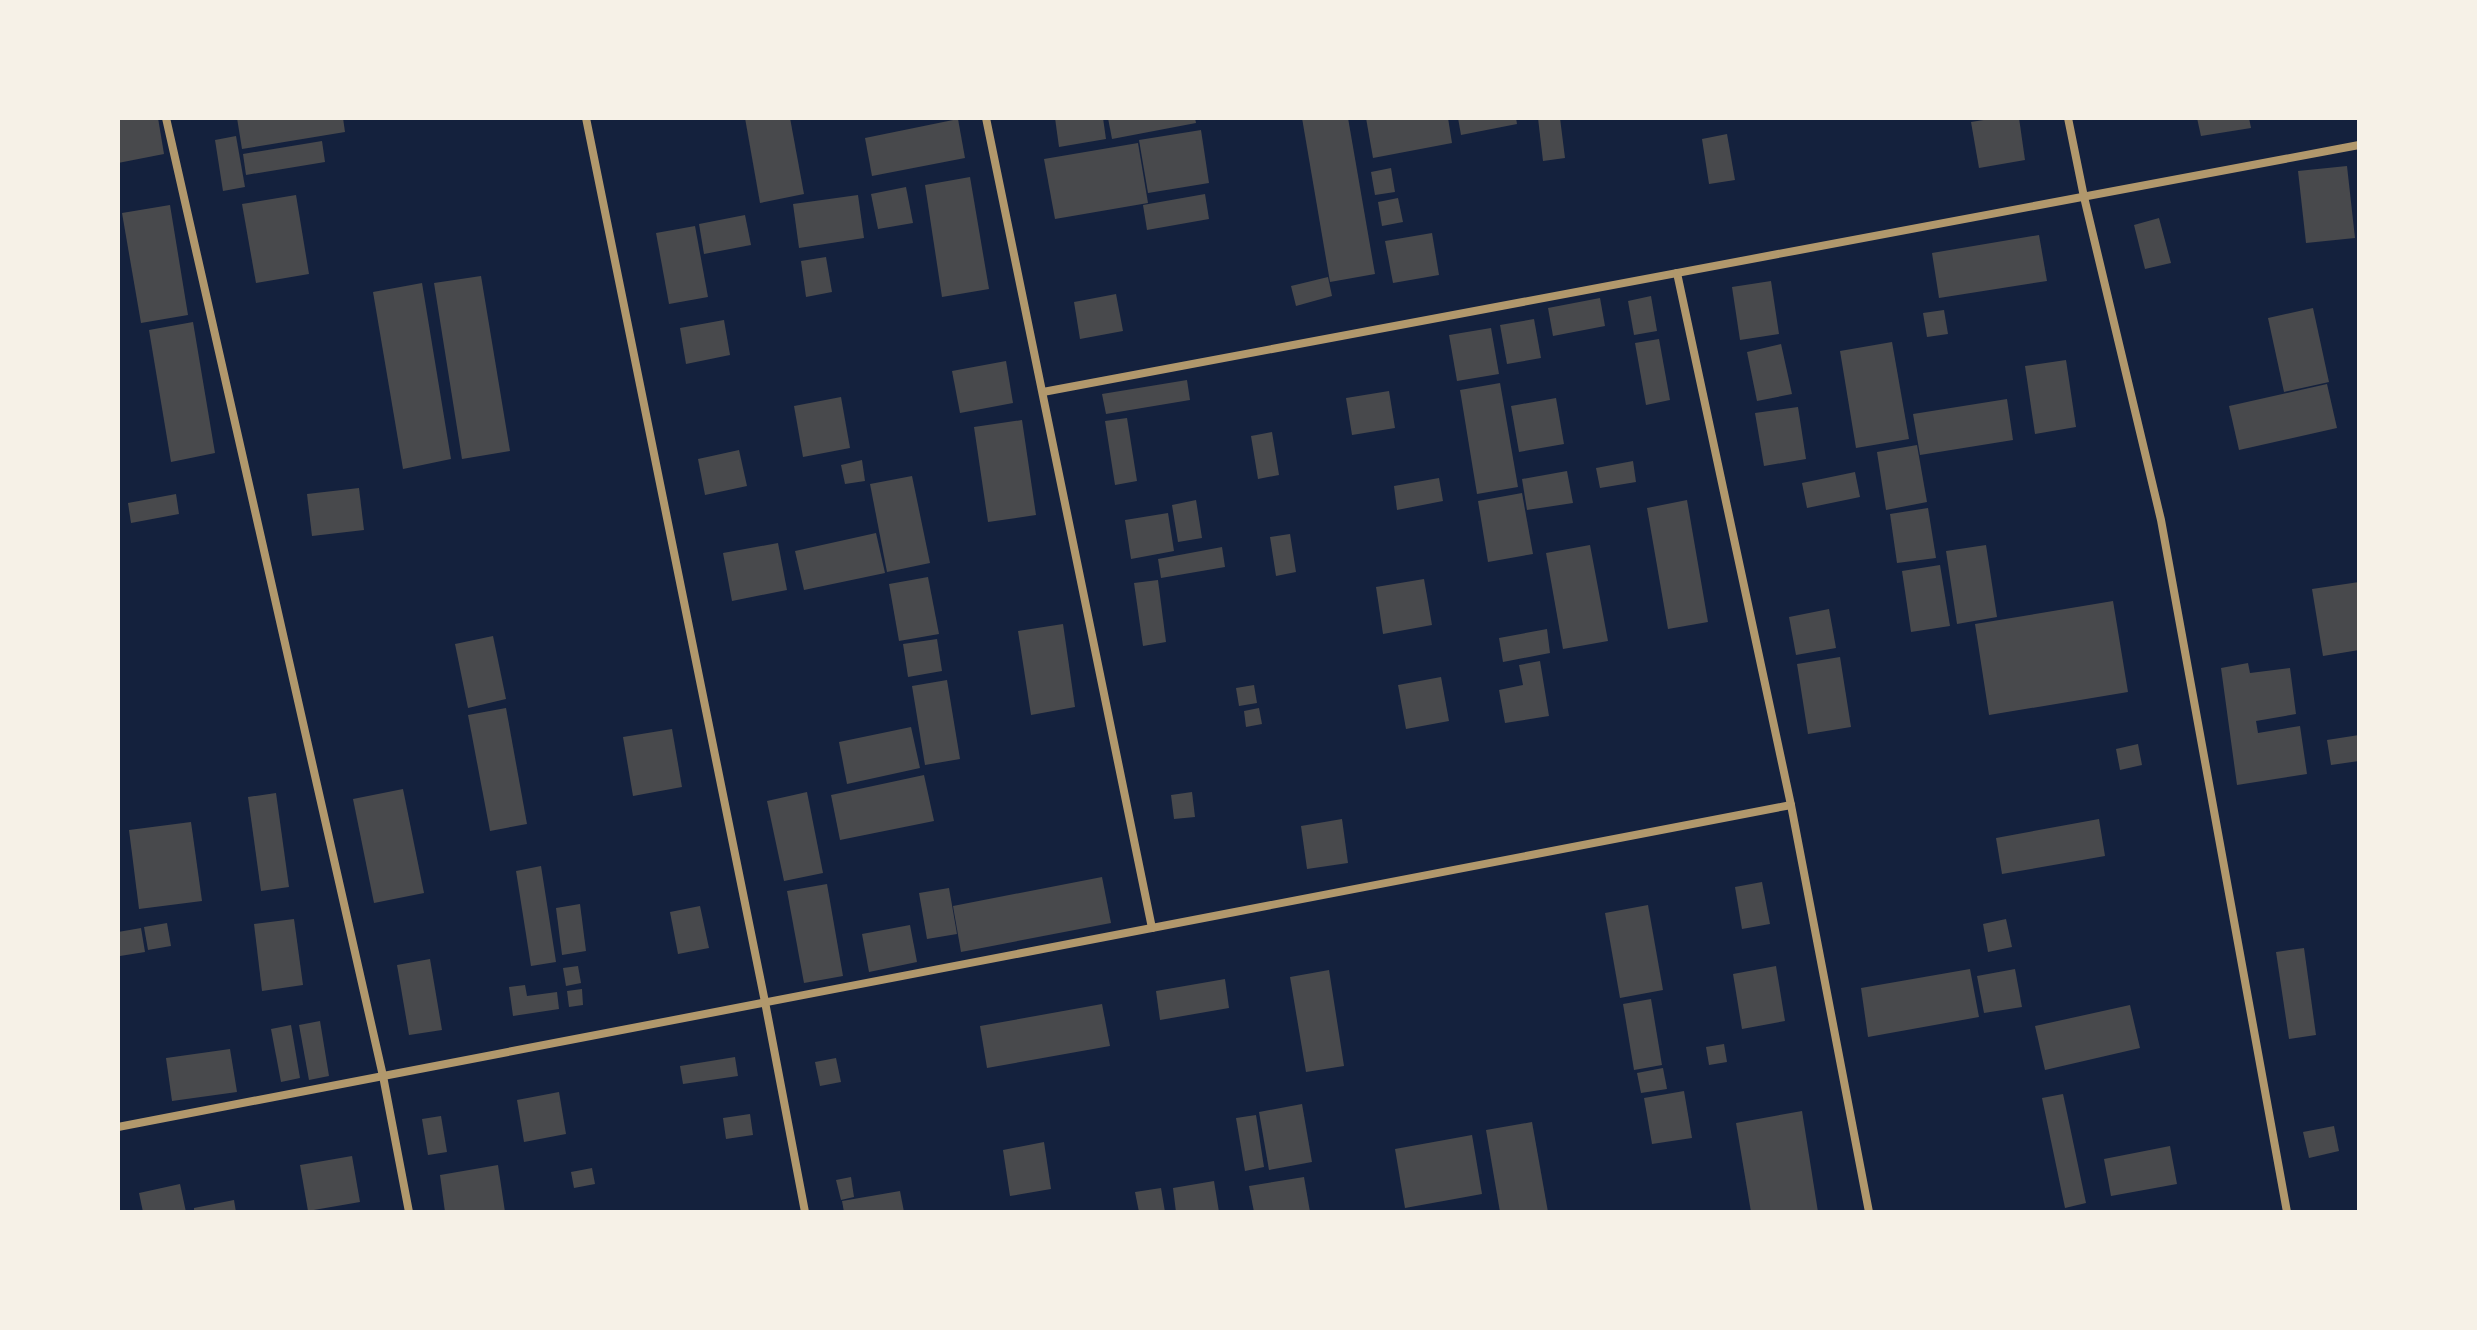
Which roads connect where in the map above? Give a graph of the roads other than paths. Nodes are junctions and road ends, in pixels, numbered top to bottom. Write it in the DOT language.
graph roads {
  1 [pos="166,118"];
  2 [pos="586,118"];
  3 [pos="986,118"];
  4 [pos="2068,118"];
  5 [pos="2359,145"];
  6 [pos="2084,197"];
  7 [pos="1677,273"];
  8 [pos="1043,392"];
  9 [pos="1791,805"];
  10 [pos="1152,928"];
  11 [pos="765,1002"];
  12 [pos="383,1076"];
  13 [pos="118,1127"];
  14 [pos="409,1212"];
  15 [pos="805,1212"];
  16 [pos="1869,1212"];
  17 [pos="2287,1212"];
  1 -- 12 [label="street"];
  2 -- 11 [label="street"];
  3 -- 8 [label="street"];
  4 -- 6 [label="street"];
  5 -- 6 [label="street"];
  6 -- 7 [label="street"];
  6 -- 17 [label="street"];
  7 -- 8 [label="street"];
  7 -- 9 [label="street"];
  8 -- 10 [label="street"];
  9 -- 10 [label="street"];
  9 -- 16 [label="street"];
  10 -- 11 [label="street"];
  11 -- 12 [label="street"];
  11 -- 15 [label="street"];
  12 -- 13 [label="street"];
  12 -- 14 [label="street"];
}
